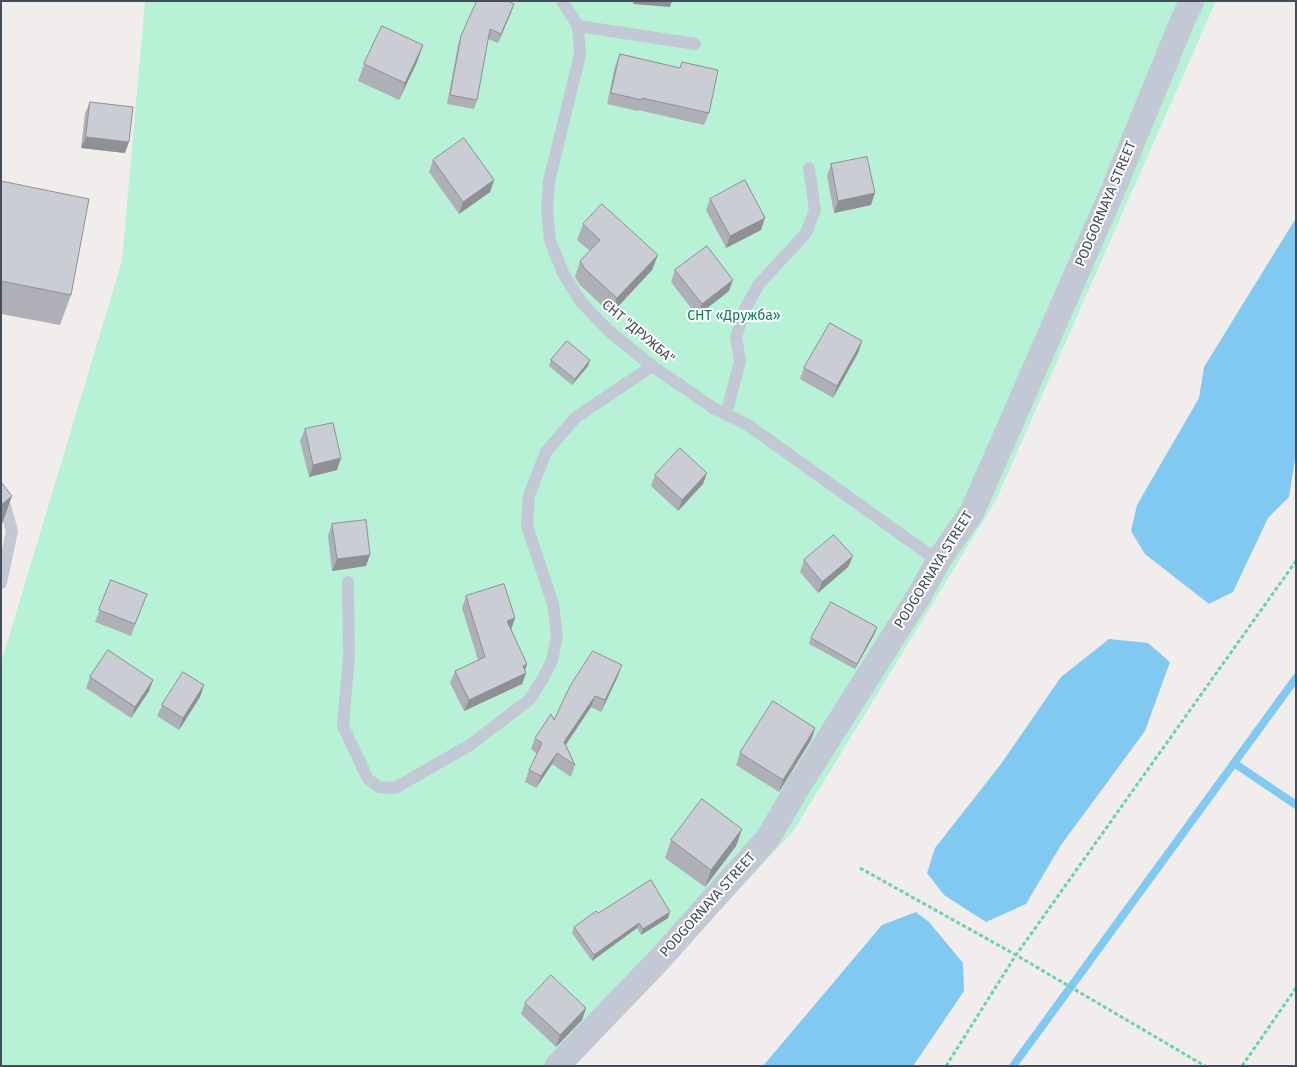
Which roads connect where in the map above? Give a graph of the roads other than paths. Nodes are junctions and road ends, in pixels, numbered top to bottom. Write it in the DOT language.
graph roads {
  1 [pos="562,1"];
  2 [pos="1192,1"];
  3 [pos="578,26"];
  4 [pos="696,44"];
  5 [pos="809,168"];
  6 [pos="652,366"];
  7 [pos="726,414"];
  8 [pos="1,496"];
  9 [pos="938,561"];
  10 [pos="348,582"];
  11 [pos="1,583"];
  12 [pos="557,1066"];
  1 -- 3 [label="lane, СНТ \"ДРУЖБА\""];
  2 -- 9 [label="street, PODGORNAYA STREET"];
  3 -- 4 [label="lane"];
  3 -- 6 [label="lane, СНТ \"ДРУЖБА\""];
  5 -- 7 [label="lane"];
  6 -- 7 [label="lane, СНТ \"ДРУЖБА\""];
  6 -- 10 [label="lane"];
  7 -- 9 [label="lane, СНТ \"ДРУЖБА\""];
  8 -- 11 [label="lane"];
  9 -- 12 [label="street, PODGORNAYA STREET"];
}
